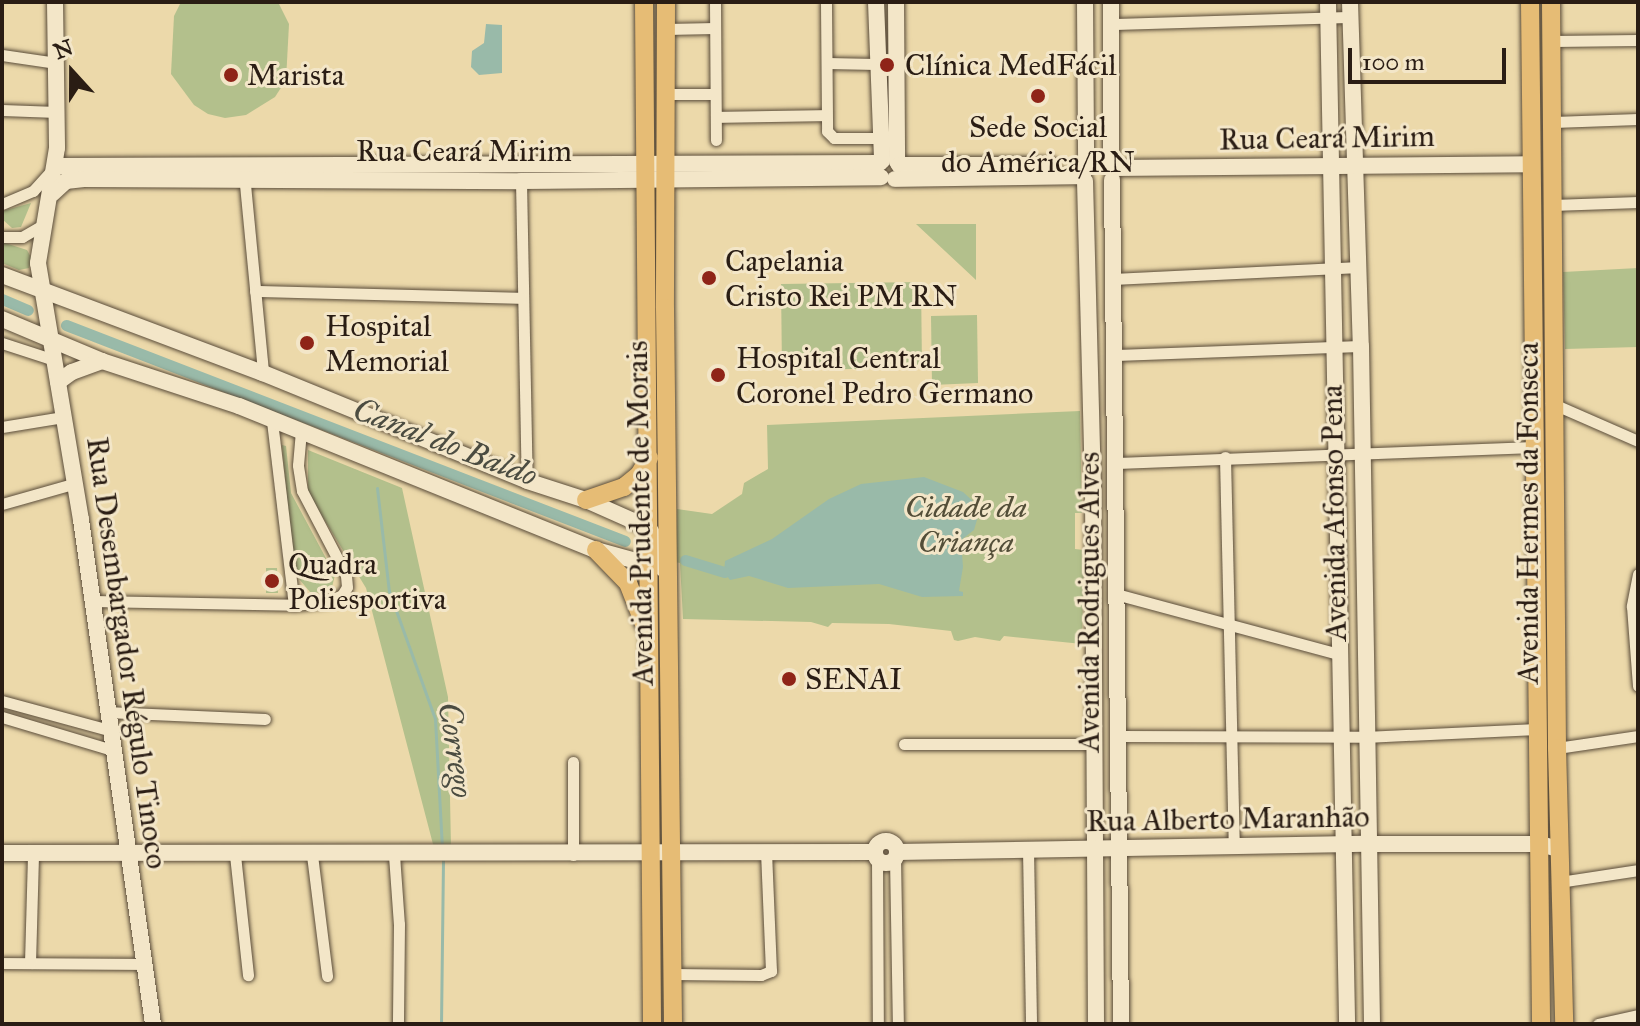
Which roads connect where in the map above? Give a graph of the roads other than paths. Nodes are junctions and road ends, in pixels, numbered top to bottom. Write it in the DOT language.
graph roads {
  1 [pos="55,2"];
  2 [pos="644,2"];
  3 [pos="666,2"];
  4 [pos="715,2"];
  5 [pos="876,2"];
  6 [pos="896,2"];
  7 [pos="1530,2"];
  8 [pos="1551,2"];
  9 [pos="826,4"];
  10 [pos="1085,4"];
  11 [pos="1111,4"];
  12 [pos="1328,10"];
  13 [pos="1350,10"];
  14 [pos="1112,24"];
  15 [pos="1085,26"];
  16 [pos="715,28"];
  17 [pos="666,29"];
  18 [pos="1638,40"];
  19 [pos="1553,41"];
  20 [pos="2,55"];
  21 [pos="56,63"];
  22 [pos="827,63"];
  23 [pos="876,64"];
  24 [pos="667,94"];
  25 [pos="715,94"];
  26 [pos="2,110"];
  27 [pos="57,112"];
  28 [pos="826,115"];
  29 [pos="716,117"];
  30 [pos="1638,119"];
  31 [pos="1553,122"];
  32 [pos="880,138"];
  33 [pos="716,140"];
  34 [pos="1531,164"];
  35 [pos="1332,165"];
  36 [pos="1356,165"];
  37 [pos="55,166"];
  38 [pos="889,168"];
  39 [pos="1085,171"];
  40 [pos="1115,171"];
  41 [pos="244,173"];
  42 [pos="646,173"];
  43 [pos="667,173"];
  44 [pos="521,181"];
  45 [pos="52,194"];
  46 [pos="1638,202"];
  47 [pos="2,204"];
  48 [pos="1552,205"];
  49 [pos="43,225"];
  50 [pos="2,237"];
  51 [pos="646,254"];
  52 [pos="1359,267"];
  53 [pos="1333,268"];
  54 [pos="2,275"];
  55 [pos="1113,283"];
  56 [pos="1088,288"];
  57 [pos="42,291"];
  58 [pos="255,291"];
  59 [pos="521,298"];
  60 [pos="665,308"];
  61 [pos="95,311"];
  62 [pos="2,319"];
  63 [pos="58,342"];
  64 [pos="2,343"];
  65 [pos="1361,346"];
  66 [pos="1335,347"];
  67 [pos="1115,355"];
  68 [pos="54,360"];
  69 [pos="102,361"];
  70 [pos="263,373"];
  71 [pos="58,382"];
  72 [pos="1535,392"];
  73 [pos="1555,405"];
  74 [pos="63,417"];
  75 [pos="272,421"];
  76 [pos="2,427"];
  77 [pos="301,433"];
  78 [pos="1638,441"];
  79 [pos="1535,447"];
  80 [pos="1362,452"];
  81 [pos="1337,453"];
  82 [pos="1225,457"];
  83 [pos="649,458"];
  84 [pos="1116,463"];
  85 [pos="527,481"];
  86 [pos="76,483"];
  87 [pos="1115,485"];
  88 [pos="1093,487"];
  89 [pos="586,500"];
  90 [pos="2,504"];
  91 [pos="669,519"];
  92 [pos="649,528"];
  93 [pos="596,550"];
  94 [pos="654,554"];
  95 [pos="1638,574"];
  96 [pos="1116,594"];
  97 [pos="93,601"];
  98 [pos="294,605"];
  99 [pos="670,613"];
  100 [pos="1095,614"];
  101 [pos="1117,616"];
  102 [pos="1232,625"];
  103 [pos="1339,654"];
  104 [pos="650,656"];
  105 [pos="1638,686"];
  106 [pos="2,701"];
  107 [pos="32,709"];
  108 [pos="106,712"];
  109 [pos="2,717"];
  110 [pos="265,719"];
  111 [pos="28,724"];
  112 [pos="1537,729"];
  113 [pos="109,730"];
  114 [pos="1118,732"];
  115 [pos="1638,736"];
  116 [pos="1342,737"];
  117 [pos="1365,737"];
  118 [pos="1231,738"];
  119 [pos="1091,739"];
  120 [pos="904,744"];
  121 [pos="1557,748"];
  122 [pos="112,750"];
  123 [pos="573,762"];
  124 [pos="1119,776"];
  125 [pos="1095,779"];
  126 [pos="1366,844"];
  127 [pos="1540,844"];
  128 [pos="1346,845"];
  129 [pos="1234,846"];
  130 [pos="1028,849"];
  131 [pos="1095,849"];
  132 [pos="1120,849"];
  133 [pos="1559,849"];
  134 [pos="2,853"];
  135 [pos="766,853"];
  136 [pos="33,854"];
  137 [pos="128,855"];
  138 [pos="235,855"];
  139 [pos="312,855"];
  140 [pos="394,855"];
  141 [pos="573,855"];
  142 [pos="652,855"];
  143 [pos="672,855"];
  144 [pos="886,855"];
  145 [pos="1638,870"];
  146 [pos="1559,882"];
  147 [pos="899,960"];
  148 [pos="877,961"];
  149 [pos="2,963"];
  150 [pos="30,963"];
  151 [pos="144,964"];
  152 [pos="673,974"];
  153 [pos="248,975"];
  154 [pos="327,976"];
  155 [pos="1638,1015"];
  156 [pos="153,1024"];
  157 [pos="398,1024"];
  158 [pos="652,1024"];
  159 [pos="673,1024"];
  160 [pos="878,1024"];
  161 [pos="898,1024"];
  162 [pos="1031,1024"];
  163 [pos="1096,1024"];
  164 [pos="1121,1024"];
  165 [pos="1347,1024"];
  166 [pos="1372,1024"];
  167 [pos="1541,1024"];
  168 [pos="1564,1024"];
  169 [pos="1598,1024"];
  1 -- 21 [label="main road, Rua Desembargador Régulo Tinoco"];
  2 -- 42 [label="main road, Avenida Prudente de Morais"];
  3 -- 17 [label="main road, Avenida Prudente de Morais"];
  4 -- 16 [label="street"];
  5 -- 23 [label="main road"];
  6 -- 38 [label="main road"];
  7 -- 34 [label="main road, Avenida Hermes da Fonseca"];
  8 -- 19 [label="main road, Avenida Hermes da Fonseca"];
  9 -- 22 [label="street"];
  10 -- 11 [label="main road"];
  10 -- 15 [label="main road, Avenida Rodrigues Alves"];
  11 -- 14 [label="main road, Avenida Rodrigues Alves"];
  12 -- 13 [label="street"];
  12 -- 14 [label="street"];
  12 -- 35 [label="main road, Avenida Afonso Pena"];
  13 -- 36 [label="main road, Avenida Afonso Pena"];
  14 -- 15 [label="main road"];
  14 -- 40 [label="main road, Avenida Rodrigues Alves"];
  15 -- 39 [label="main road, Avenida Rodrigues Alves"];
  16 -- 17 [label="street"];
  16 -- 25 [label="street"];
  17 -- 24 [label="main road, Avenida Prudente de Morais"];
  18 -- 19 [label="street"];
  19 -- 31 [label="main road, Avenida Hermes da Fonseca"];
  20 -- 21 [label="street"];
  21 -- 27 [label="main road, Rua Desembargador Régulo Tinoco"];
  22 -- 23 [label="street"];
  22 -- 28 [label="street"];
  23 -- 32 [label="main road"];
  24 -- 25 [label="street"];
  24 -- 43 [label="main road, Avenida Prudente de Morais"];
  25 -- 29 [label="street"];
  26 -- 27 [label="street"];
  27 -- 37 [label="main road, Rua Desembargador Régulo Tinoco"];
  28 -- 29 [label="street"];
  28 -- 32 [label="street"];
  29 -- 33 [label="street"];
  30 -- 31 [label="street"];
  31 -- 48 [label="main road, Avenida Hermes da Fonseca"];
  32 -- 38 [label="main road"];
  34 -- 36 [label="main road, Rua Ceará Mirim"];
  34 -- 72 [label="main road, Avenida Hermes da Fonseca"];
  35 -- 36 [label="main road, Rua Ceará Mirim"];
  35 -- 40 [label="main road, Rua Ceará Mirim"];
  35 -- 53 [label="main road, Avenida Afonso Pena"];
  36 -- 52 [label="main road, Avenida Afonso Pena"];
  37 -- 41 [label="main road, Rua Ceará Mirim"];
  37 -- 45 [label="main road, Rua Desembargador Régulo Tinoco"];
  37 -- 47 [label="street"];
  38 -- 39 [label="main road, Rua Ceará Mirim"];
  38 -- 43 [label="main road, Rua Ceará Mirim"];
  39 -- 40 [label="main road"];
  39 -- 40 [label="main road"];
  39 -- 56 [label="main road, Avenida Rodrigues Alves"];
  40 -- 55 [label="main road, Avenida Rodrigues Alves"];
  41 -- 42 [label="main road, Rua Ceará Mirim"];
  41 -- 44 [label="main road, Rua Ceará Mirim"];
  41 -- 45 [label="main road, Rua Ceará Mirim"];
  41 -- 58 [label="street"];
  42 -- 43 [label="main road, Rua Ceará Mirim"];
  42 -- 44 [label="main road, Rua Ceará Mirim"];
  42 -- 51 [label="main road, Avenida Prudente de Morais"];
  43 -- 60 [label="main road, Avenida Prudente de Morais"];
  44 -- 59 [label="street"];
  45 -- 49 [label="main road, Rua Desembargador Régulo Tinoco"];
  46 -- 48 [label="street"];
  48 -- 73 [label="main road, Avenida Hermes da Fonseca"];
  49 -- 50 [label="street"];
  49 -- 57 [label="main road, Rua Desembargador Régulo Tinoco"];
  51 -- 60 [label="main road"];
  51 -- 83 [label="main road, Avenida Prudente de Morais"];
  52 -- 53 [label="street"];
  52 -- 65 [label="main road, Avenida Afonso Pena"];
  53 -- 55 [label="street"];
  53 -- 66 [label="main road, Avenida Afonso Pena"];
  54 -- 57 [label="main road"];
  55 -- 56 [label="main road"];
  55 -- 67 [label="main road, Avenida Rodrigues Alves"];
  56 -- 88 [label="main road, Avenida Rodrigues Alves"];
  57 -- 61 [label="main road"];
  57 -- 63 [label="main road, Rua Desembargador Régulo Tinoco"];
  58 -- 59 [label="street"];
  58 -- 70 [label="street"];
  59 -- 85 [label="street"];
  60 -- 91 [label="main road, Avenida Prudente de Morais"];
  61 -- 63 [label="main road"];
  61 -- 70 [label="main road"];
  62 -- 63 [label="main road"];
  63 -- 68 [label="main road, Rua Desembargador Régulo Tinoco"];
  63 -- 69 [label="main road"];
  64 -- 68 [label="street"];
  65 -- 66 [label="street"];
  65 -- 80 [label="main road, Avenida Afonso Pena"];
  66 -- 67 [label="street"];
  66 -- 81 [label="main road, Avenida Afonso Pena"];
  67 -- 84 [label="main road, Avenida Rodrigues Alves"];
  68 -- 71 [label="main road, Rua Desembargador Régulo Tinoco"];
  69 -- 71 [label="main road"];
  69 -- 75 [label="main road"];
  70 -- 85 [label="main road"];
  71 -- 74 [label="main road, Rua Desembargador Régulo Tinoco"];
  72 -- 73 [label="street"];
  72 -- 79 [label="main road, Avenida Hermes da Fonseca"];
  73 -- 78 [label="street"];
  73 -- 121 [label="main road, Avenida Hermes da Fonseca"];
  74 -- 76 [label="street"];
  74 -- 86 [label="main road, Rua Desembargador Régulo Tinoco"];
  75 -- 77 [label="main road"];
  75 -- 98 [label="street"];
  77 -- 93 [label="main road"];
  77 -- 98 [label="street"];
  79 -- 80 [label="street"];
  79 -- 112 [label="main road, Avenida Hermes da Fonseca"];
  80 -- 81 [label="street"];
  80 -- 117 [label="main road, Avenida Afonso Pena"];
  81 -- 82 [label="street"];
  81 -- 103 [label="main road, Avenida Afonso Pena"];
  82 -- 84 [label="street"];
  82 -- 102 [label="street"];
  83 -- 89 [label="main road"];
  83 -- 92 [label="main road, Avenida Prudente de Morais"];
  84 -- 87 [label="main road, Avenida Rodrigues Alves"];
  85 -- 89 [label="main road"];
  86 -- 90 [label="street"];
  86 -- 97 [label="main road, Rua Desembargador Régulo Tinoco"];
  87 -- 88 [label="main road"];
  87 -- 96 [label="main road, Avenida Rodrigues Alves"];
  88 -- 100 [label="main road, Avenida Rodrigues Alves"];
  89 -- 92 [label="main road"];
  91 -- 94 [label="main road"];
  91 -- 99 [label="main road, Avenida Prudente de Morais"];
  92 -- 94 [label="main road, Avenida Prudente de Morais"];
  93 -- 94 [label="main road"];
  93 -- 104 [label="main road"];
  94 -- 99 [label="main road"];
  94 -- 104 [label="main road, Avenida Prudente de Morais"];
  95 -- 105 [label="street"];
  96 -- 101 [label="main road, Avenida Rodrigues Alves"];
  96 -- 102 [label="street"];
  97 -- 98 [label="street"];
  97 -- 108 [label="main road, Rua Desembargador Régulo Tinoco"];
  99 -- 143 [label="main road, Avenida Prudente de Morais"];
  100 -- 101 [label="main road"];
  100 -- 119 [label="main road, Avenida Rodrigues Alves"];
  101 -- 114 [label="main road, Avenida Rodrigues Alves"];
  102 -- 103 [label="street"];
  102 -- 118 [label="street"];
  103 -- 116 [label="main road, Avenida Afonso Pena"];
  104 -- 142 [label="main road, Avenida Prudente de Morais"];
  106 -- 107 [label="street"];
  107 -- 111 [label="street"];
  107 -- 113 [label="street"];
  108 -- 110 [label="street"];
  108 -- 113 [label="main road, Rua Desembargador Régulo Tinoco"];
  109 -- 111 [label="street"];
  111 -- 122 [label="street"];
  112 -- 117 [label="street"];
  112 -- 127 [label="main road, Avenida Hermes da Fonseca"];
  113 -- 122 [label="main road, Rua Desembargador Régulo Tinoco"];
  114 -- 118 [label="street"];
  114 -- 119 [label="main road"];
  114 -- 124 [label="main road, Avenida Rodrigues Alves"];
  115 -- 121 [label="street"];
  116 -- 117 [label="street"];
  116 -- 118 [label="street"];
  116 -- 128 [label="main road, Avenida Afonso Pena"];
  117 -- 126 [label="main road, Avenida Afonso Pena"];
  118 -- 129 [label="street"];
  119 -- 120 [label="street"];
  119 -- 125 [label="main road, Avenida Rodrigues Alves"];
  121 -- 133 [label="main road, Avenida Hermes da Fonseca"];
  122 -- 137 [label="main road, Rua Desembargador Régulo Tinoco"];
  123 -- 141 [label="street"];
  124 -- 125 [label="main road"];
  124 -- 132 [label="main road, Avenida Rodrigues Alves"];
  125 -- 131 [label="main road, Avenida Rodrigues Alves"];
  126 -- 127 [label="main road, Rua Alberto Maranhão"];
  126 -- 128 [label="main road, Rua Alberto Maranhão"];
  126 -- 166 [label="main road, Avenida Afonso Pena"];
  127 -- 133 [label="main road, Rua Alberto Maranhão"];
  127 -- 167 [label="main road, Avenida Hermes da Fonseca"];
  128 -- 129 [label="main road, Rua Alberto Maranhão"];
  128 -- 165 [label="main road, Avenida Afonso Pena"];
  129 -- 132 [label="main road, Rua Alberto Maranhão"];
  130 -- 131 [label="main road, Rua Alberto Maranhão"];
  130 -- 144 [label="main road, Rua Alberto Maranhão"];
  130 -- 162 [label="street"];
  131 -- 132 [label="main road, Rua Alberto Maranhão"];
  131 -- 163 [label="main road, Avenida Rodrigues Alves"];
  132 -- 164 [label="main road, Avenida Rodrigues Alves"];
  133 -- 146 [label="main road, Avenida Hermes da Fonseca"];
  134 -- 136 [label="main road, Rua Alberto Maranhão"];
  135 -- 143 [label="main road, Rua Alberto Maranhão"];
  135 -- 144 [label="main road, Rua Alberto Maranhão"];
  135 -- 152 [label="street"];
  136 -- 137 [label="main road, Rua Alberto Maranhão"];
  136 -- 150 [label="street"];
  137 -- 138 [label="main road, Rua Alberto Maranhão"];
  137 -- 151 [label="main road, Rua Desembargador Régulo Tinoco"];
  138 -- 139 [label="main road, Rua Alberto Maranhão"];
  138 -- 153 [label="street"];
  139 -- 140 [label="main road, Rua Alberto Maranhão"];
  139 -- 154 [label="street"];
  140 -- 141 [label="main road, Rua Alberto Maranhão"];
  140 -- 157 [label="street"];
  141 -- 142 [label="main road, Rua Alberto Maranhão"];
  142 -- 143 [label="main road, Rua Alberto Maranhão"];
  142 -- 158 [label="main road, Avenida Prudente de Morais"];
  143 -- 152 [label="main road, Avenida Prudente de Morais"];
  144 -- 147 [label="street"];
  144 -- 148 [label="street"];
  145 -- 146 [label="street"];
  146 -- 168 [label="main road, Avenida Hermes da Fonseca"];
  147 -- 148 [label="street"];
  147 -- 161 [label="street"];
  148 -- 160 [label="street"];
  149 -- 150 [label="street"];
  150 -- 151 [label="street"];
  151 -- 156 [label="main road, Rua Desembargador Régulo Tinoco"];
  152 -- 159 [label="main road, Avenida Prudente de Morais"];
  155 -- 169 [label="street"];
}
